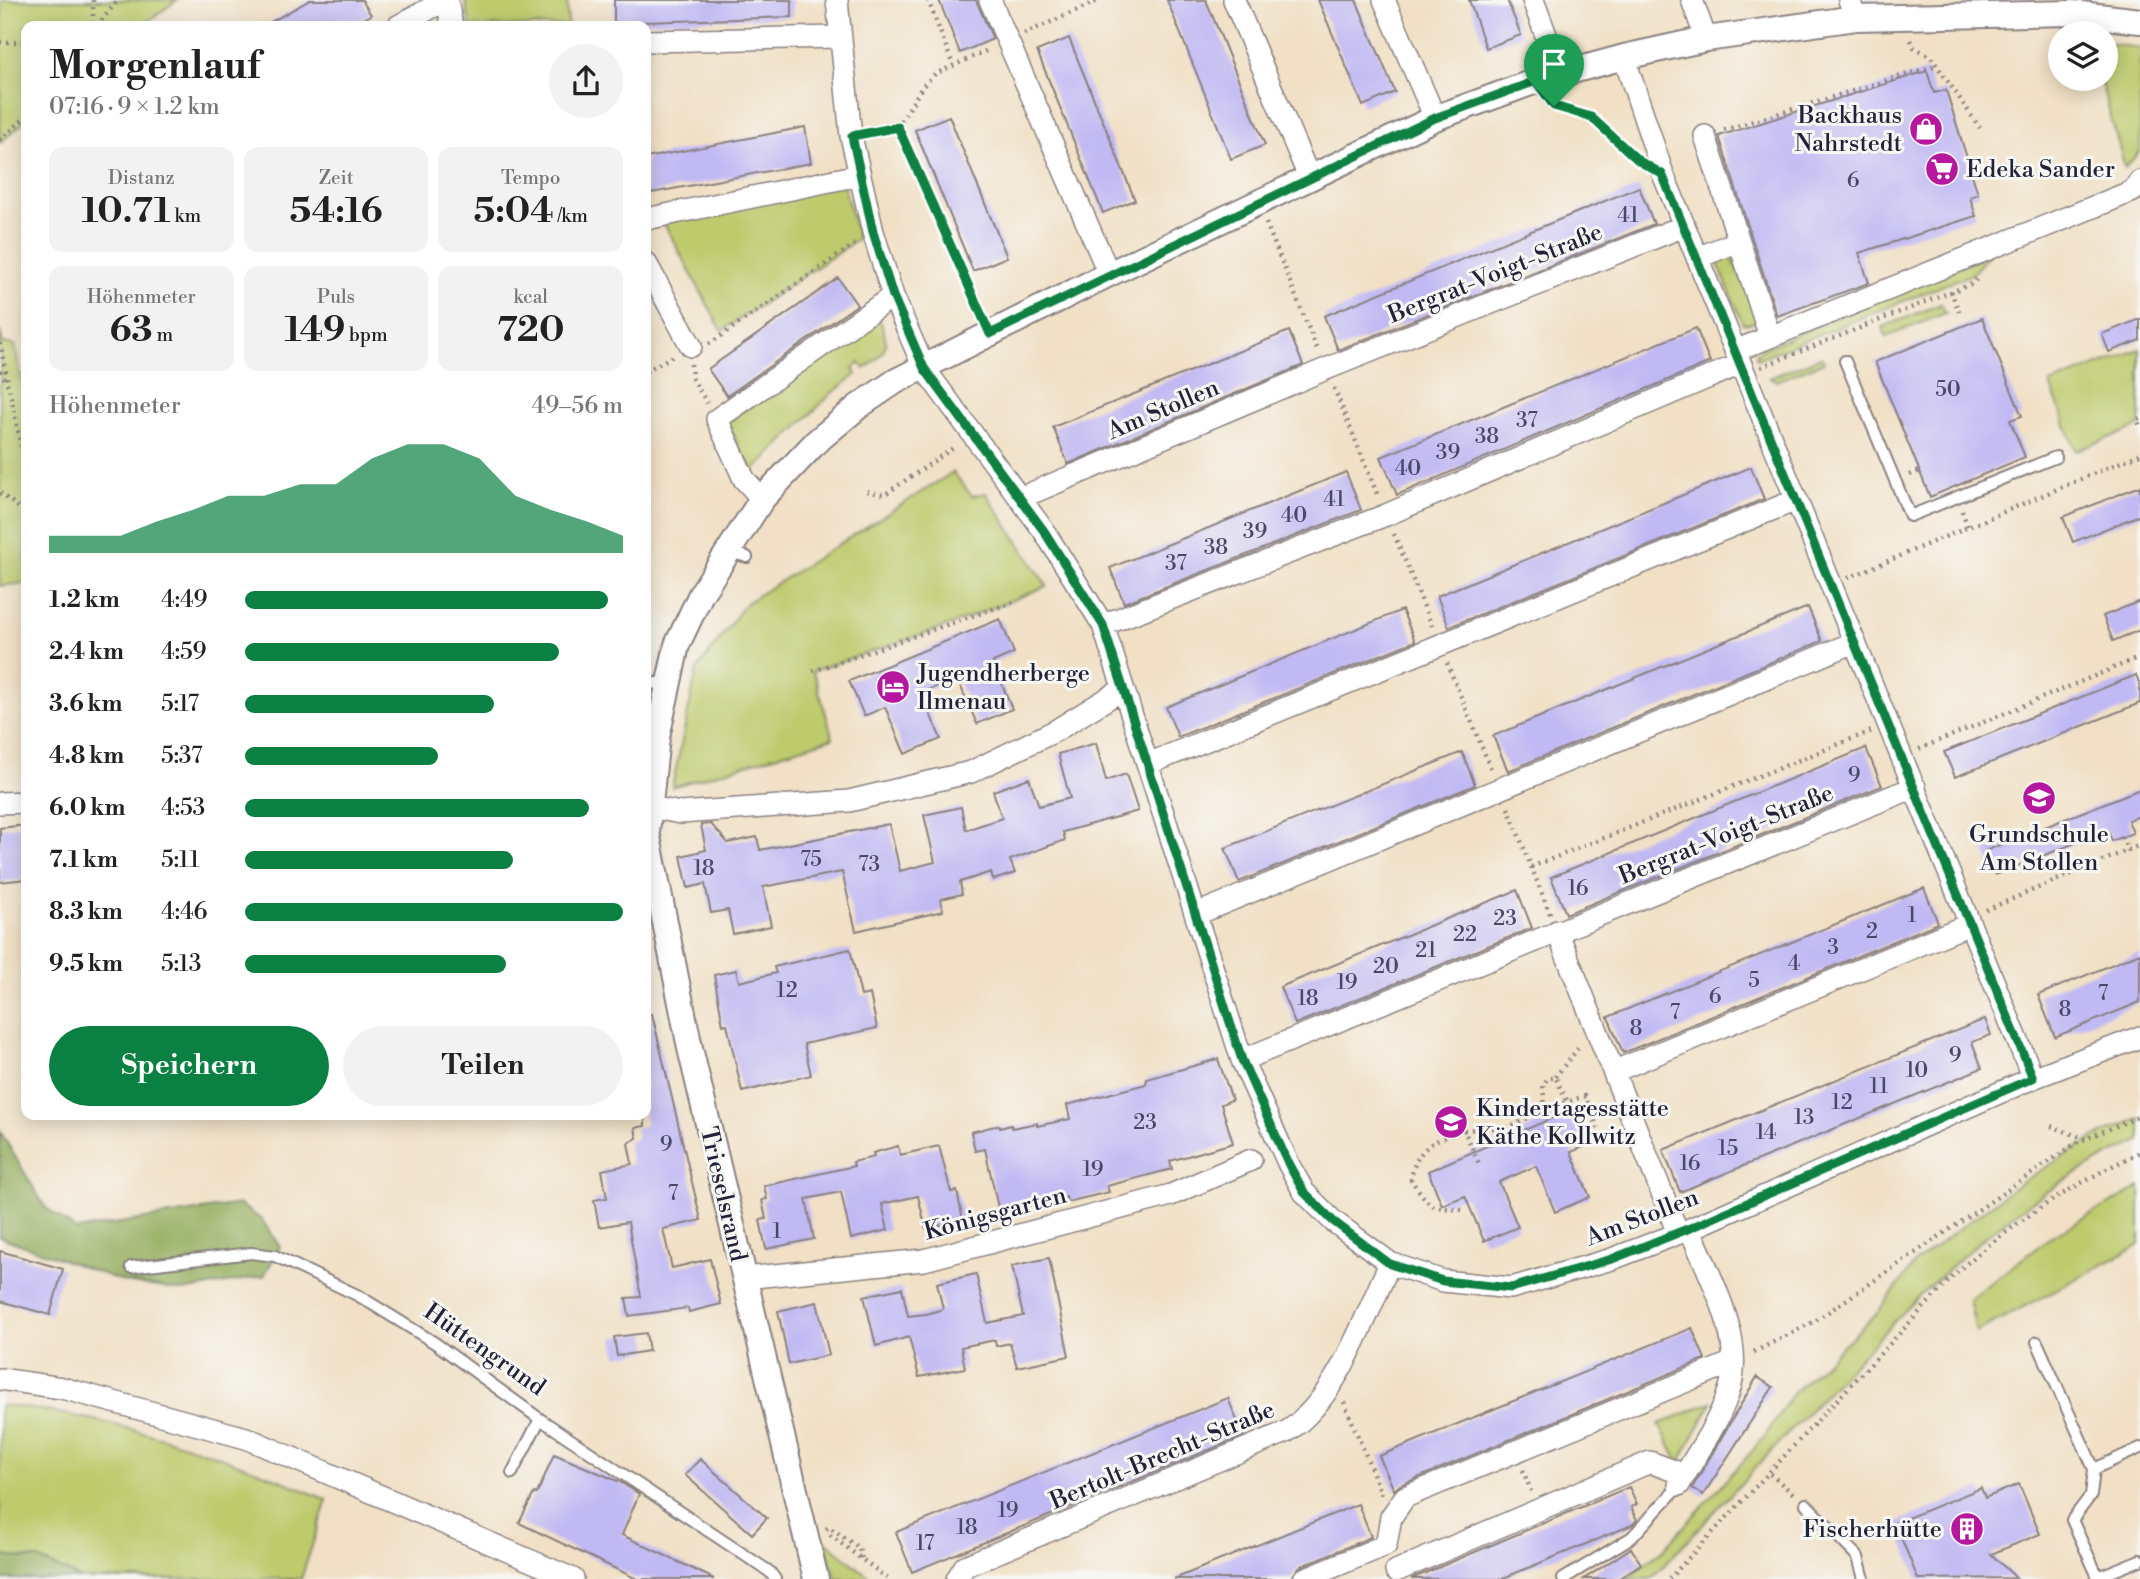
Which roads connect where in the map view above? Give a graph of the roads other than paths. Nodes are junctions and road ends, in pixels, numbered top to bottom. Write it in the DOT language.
graph roads {
  1 [pos="446,0"];
  2 [pos="837,0"];
  3 [pos="990,0"];
  4 [pos="1234,0"];
  5 [pos="1384,0"];
  6 [pos="1533,0"];
  7 [pos="1692,0"];
  8 [pos="1852,9"];
  9 [pos="407,21"];
  10 [pos="451,21"];
  11 [pos="2140,21"];
  12 [pos="839,37"];
  13 [pos="1706,39"];
  14 [pos="651,41"];
  15 [pos="1624,57"];
  16 [pos="1560,73"];
  17 [pos="1435,118"];
  18 [pos="1705,136"];
  19 [pos="859,175"];
  20 [pos="1309,177"];
  21 [pos="2138,186"];
  22 [pos="651,218"];
  23 [pos="1684,226"];
  24 [pos="1739,242"];
  25 [pos="1697,258"];
  26 [pos="651,272"];
  27 [pos="1109,274"];
  28 [pos="893,296"];
  29 [pos="1770,337"];
  30 [pos="691,346"];
  31 [pos="1846,361"];
  32 [pos="1740,363"];
  33 [pos="924,368"];
  34 [pos="1326,369"];
  35 [pos="2056,457"];
  36 [pos="1020,498"];
  37 [pos="762,499"];
  38 [pos="1796,500"];
  39 [pos="1103,625"];
  40 [pos="1855,642"];
  41 [pos="656,682"];
  42 [pos="1123,689"];
  43 [pos="651,751"];
  44 [pos="1148,764"];
  45 [pos="1915,787"];
  46 [pos="21,802"];
  47 [pos="0,803"];
  48 [pos="651,807"];
  49 [pos="651,862"];
  50 [pos="1197,914"];
  51 [pos="1970,924"];
  52 [pos="1557,931"];
  53 [pos="2140,1037"];
  54 [pos="1242,1060"];
  55 [pos="1615,1071"];
  56 [pos="2033,1078"];
  57 [pos="1251,1160"];
  58 [pos="1684,1231"];
  59 [pos="1390,1264"];
  60 [pos="131,1267"];
  61 [pos="744,1278"];
  62 [pos="2037,1342"];
  63 [pos="1733,1363"];
  64 [pos="0,1379"];
  65 [pos="540,1419"];
  66 [pos="2140,1448"];
  67 [pos="2094,1469"];
  68 [pos="512,1473"];
  69 [pos="1682,1481"];
  70 [pos="1806,1504"];
  71 [pos="1386,1545"];
  72 [pos="2140,1560"];
  73 [pos="1397,1575"];
  74 [pos="573,1579"];
  75 [pos="775,1579"];
  76 [pos="816,1579"];
  77 [pos="957,1579"];
  78 [pos="1304,1579"];
  79 [pos="1563,1579"];
  80 [pos="1864,1579"];
  1 -- 9 [label="street"];
  1 -- 10 [label="street"];
  2 -- 12 [label="street, Am Stollen"];
  3 -- 27 [label="street"];
  4 -- 20 [label="street"];
  5 -- 17 [label="street"];
  6 -- 16 [label="street"];
  7 -- 13 [label="street"];
  8 -- 11 [label="street, Trieselsrand"];
  8 -- 13 [label="street, Trieselsrand"];
  12 -- 14 [label="street"];
  12 -- 19 [label="street, Am Stollen"];
  13 -- 15 [label="street, Trieselsrand"];
  15 -- 16 [label="street, Trieselsrand"];
  15 -- 23 [label="street"];
  16 -- 17 [label="street, Trieselsrand"];
  17 -- 20 [label="street, Trieselsrand"];
  18 -- 24 [label="street"];
  19 -- 22 [label="street"];
  19 -- 28 [label="street, Am Stollen"];
  20 -- 27 [label="street, Trieselsrand"];
  21 -- 29 [label="street"];
  23 -- 25 [label="street"];
  23 -- 34 [label="street, Bergrat-Voigt-Straße"];
  24 -- 25 [label="street"];
  24 -- 29 [label="street"];
  25 -- 32 [label="street"];
  26 -- 30 [label="street"];
  27 -- 33 [label="street, Trieselsrand"];
  28 -- 33 [label="street, Am Stollen"];
  28 -- 37 [label="street"];
  29 -- 32 [label="street"];
  31 -- 35 [label="lane"];
  32 -- 38 [label="street"];
  32 -- 39 [label="street"];
  33 -- 36 [label="street, Am Stollen"];
  33 -- 37 [label="street, Trieselsrand"];
  34 -- 36 [label="street, Am Stollen"];
  36 -- 39 [label="street, Am Stollen"];
  37 -- 41 [label="street, Trieselsrand"];
  38 -- 40 [label="street"];
  38 -- 44 [label="street"];
  39 -- 42 [label="street, Am Stollen"];
  40 -- 45 [label="street"];
  40 -- 50 [label="street"];
  41 -- 43 [label="street, Trieselsrand"];
  42 -- 44 [label="street, Am Stollen"];
  42 -- 48 [label="street"];
  44 -- 50 [label="street, Am Stollen"];
  45 -- 51 [label="street"];
  45 -- 52 [label="street, Bergrat-Voigt-Straße"];
  46 -- 47 [label="street"];
  49 -- 61 [label="street, Trieselsrand"];
  50 -- 54 [label="street, Am Stollen"];
  51 -- 55 [label="street"];
  51 -- 56 [label="street"];
  52 -- 54 [label="street"];
  52 -- 55 [label="street"];
  53 -- 56 [label="street, Am Stollen"];
  54 -- 59 [label="street, Am Stollen"];
  55 -- 58 [label="street"];
  56 -- 58 [label="street, Am Stollen"];
  57 -- 61 [label="street, Königsgarten"];
  58 -- 59 [label="street, Am Stollen"];
  58 -- 63 [label="street"];
  59 -- 77 [label="street, Bertolt-Brecht-Straße"];
  60 -- 65 [label="lane, Hüttengrund"];
  61 -- 76 [label="street, Trieselsrand"];
  62 -- 67 [label="lane"];
  63 -- 69 [label="street"];
  63 -- 71 [label="street"];
  64 -- 74 [label="street"];
  65 -- 68 [label="lane"];
  65 -- 75 [label="lane, Hüttengrund"];
  66 -- 67 [label="lane"];
  67 -- 72 [label="lane"];
  69 -- 73 [label="street"];
  69 -- 79 [label="lane"];
  70 -- 80 [label="lane"];
  71 -- 73 [label="street"];
  71 -- 78 [label="street"];
}
